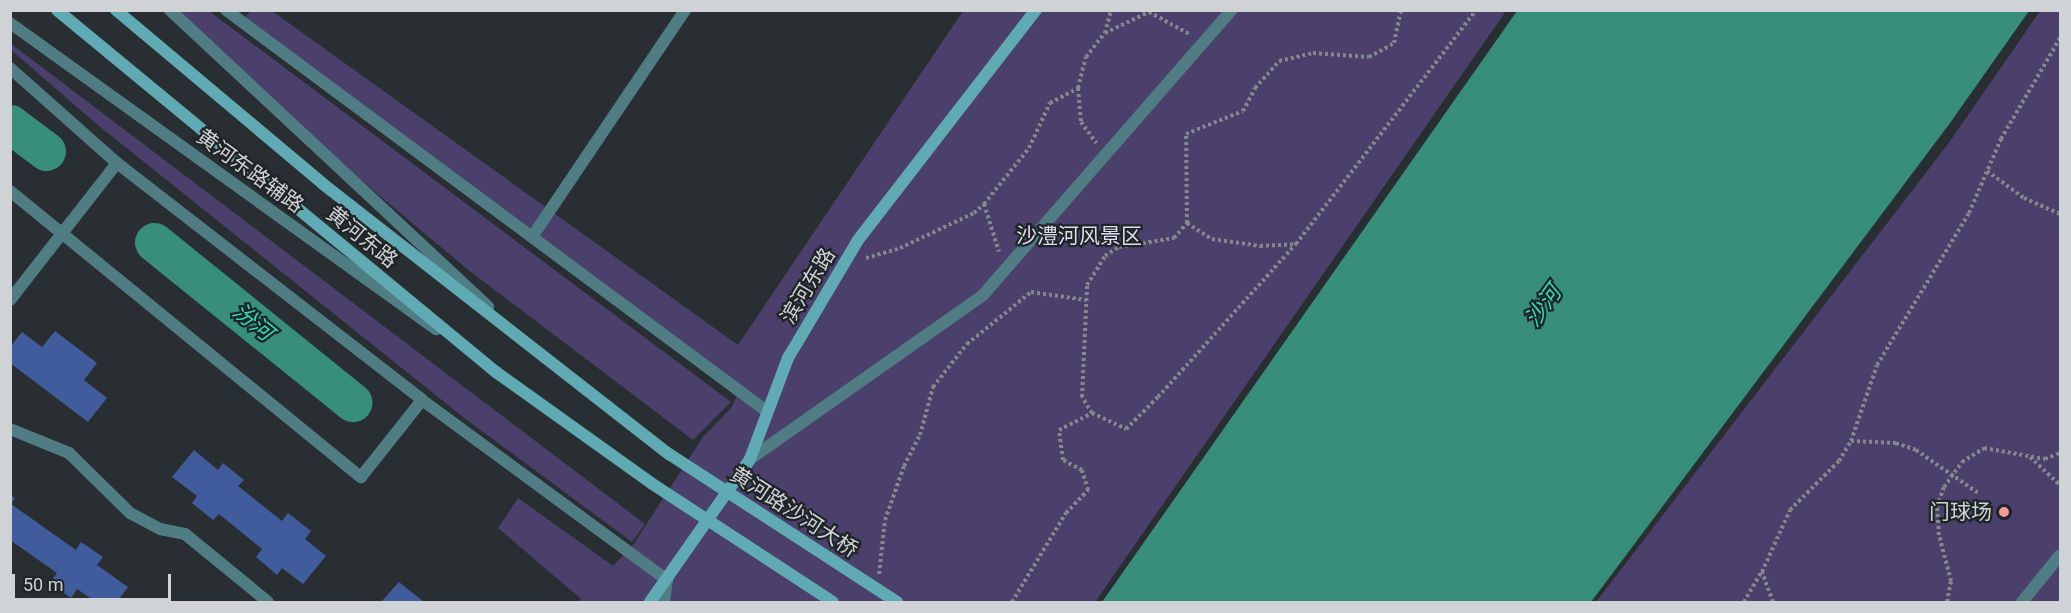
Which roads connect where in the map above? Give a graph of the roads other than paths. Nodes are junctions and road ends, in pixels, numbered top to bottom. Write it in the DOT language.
graph roads {
  1 [pos="57,10"];
  2 [pos="116,10"];
  3 [pos="170,10"];
  4 [pos="226,10"];
  5 [pos="685,10"];
  6 [pos="1036,10"];
  7 [pos="1232,10"];
  8 [pos="10,23"];
  9 [pos="10,68"];
  10 [pos="117,163"];
  11 [pos="10,191"];
  12 [pos="64,232"];
  13 [pos="532,237"];
  14 [pos="10,300"];
  15 [pos="526,343"];
  16 [pos="496,372"];
  17 [pos="422,400"];
  18 [pos="765,410"];
  19 [pos="10,429"];
  20 [pos="669,454"];
  21 [pos="750,459"];
  22 [pos="2061,555"];
  23 [pos="667,580"];
  24 [pos="268,603"];
  25 [pos="650,603"];
  26 [pos="664,603"];
  27 [pos="832,603"];
  28 [pos="897,603"];
  29 [pos="2022,603"];
  1 -- 16 [label="main road, 黄河东路"];
  2 -- 15 [label="main road, 黄河东路"];
  3 -- 15 [label="street"];
  4 -- 13 [label="street"];
  5 -- 13 [label="street"];
  6 -- 18 [label="main road, 滨河东路"];
  7 -- 21 [label="street"];
  8 -- 16 [label="street, 黄河东路辅路"];
  9 -- 10 [label="street"];
  10 -- 12 [label="street"];
  10 -- 17 [label="street"];
  11 -- 12 [label="street"];
  12 -- 14 [label="street"];
  12 -- 17 [label="street"];
  13 -- 18 [label="street"];
  15 -- 20 [label="main road, 黄河东路"];
  16 -- 27 [label="main road, 黄河东路, bridge"];
  17 -- 23 [label="street"];
  18 -- 21 [label="main road, 滨河东路"];
  19 -- 24 [label="street"];
  20 -- 28 [label="main road, 黄河路沙河大桥, bridge"];
  21 -- 23 [label="main road, 滨河东路"];
  22 -- 29 [label="street"];
  23 -- 25 [label="main road, 滨河东路"];
  23 -- 26 [label="street"];
}
